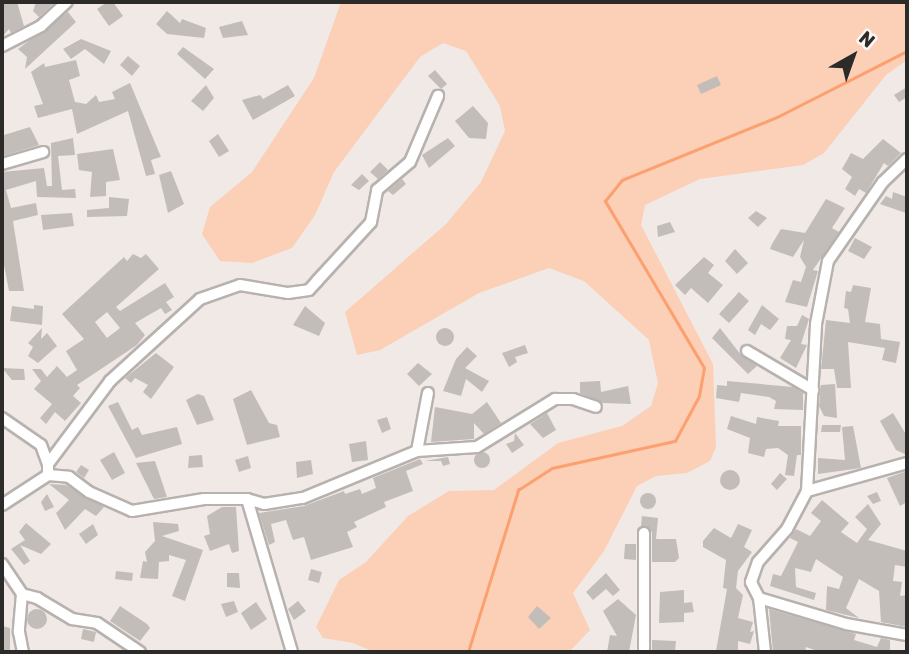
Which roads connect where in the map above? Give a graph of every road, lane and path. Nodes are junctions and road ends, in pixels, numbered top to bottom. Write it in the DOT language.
graph roads {
  1 [pos="67,2"];
  2 [pos="2,46"];
  3 [pos="438,96"];
  4 [pos="43,152"];
  5 [pos="907,159"];
  6 [pos="2,164"];
  7 [pos="747,351"];
  8 [pos="813,390"];
  9 [pos="428,393"];
  10 [pos="596,407"];
  11 [pos="2,418"];
  12 [pos="417,452"];
  13 [pos="907,463"];
  14 [pos="48,469"];
  15 [pos="807,491"];
  16 [pos="247,499"];
  17 [pos="2,505"];
  18 [pos="644,533"];
  19 [pos="2,564"];
  20 [pos="22,594"];
  21 [pos="759,598"];
  22 [pos="907,635"];
  23 [pos="23,652"];
  24 [pos="140,652"];
  25 [pos="292,652"];
  26 [pos="644,652"];
  27 [pos="765,652"];
  1 -- 2 [label="street"];
  3 -- 14 [label="street"];
  4 -- 6 [label="street"];
  5 -- 8 [label="street"];
  7 -- 8 [label="street"];
  8 -- 15 [label="street"];
  9 -- 12 [label="street"];
  10 -- 12 [label="street"];
  11 -- 14 [label="street"];
  12 -- 16 [label="street"];
  13 -- 15 [label="street"];
  14 -- 16 [label="street"];
  14 -- 17 [label="street"];
  15 -- 21 [label="street"];
  16 -- 25 [label="street"];
  18 -- 26 [label="street"];
  19 -- 20 [label="street"];
  20 -- 23 [label="street"];
  20 -- 24 [label="street"];
  21 -- 22 [label="street"];
  21 -- 27 [label="street"];
}
